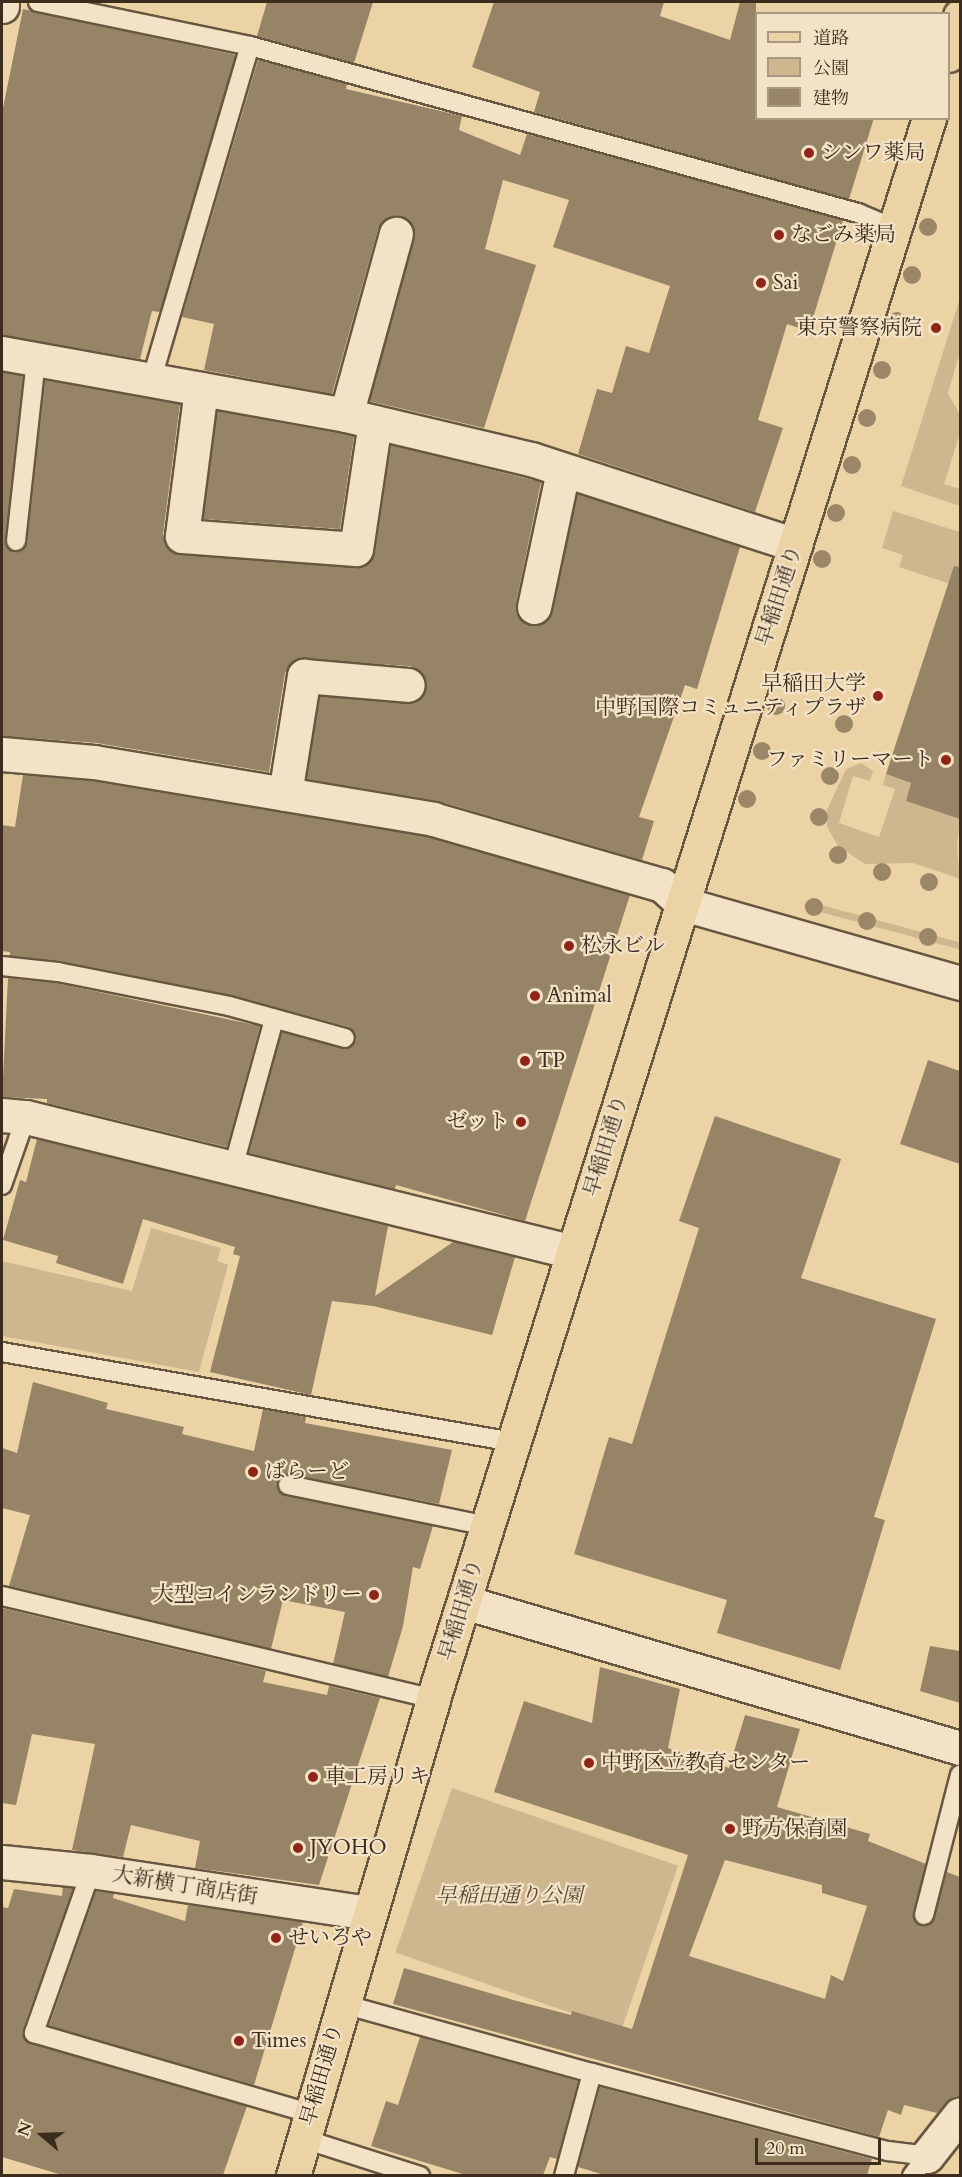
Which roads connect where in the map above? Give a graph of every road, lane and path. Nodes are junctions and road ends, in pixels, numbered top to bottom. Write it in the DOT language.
graph roads {
  1 [pos="2,2"];
  2 [pos="38,2"];
  3 [pos="2,6"];
  4 [pos="960,16"];
  5 [pos="250,46"];
  6 [pos="950,48"];
  7 [pos="928,120"];
  8 [pos="894,228"];
  9 [pos="396,234"];
  10 [pos="2,353"];
  11 [pos="36,359"];
  12 [pos="152,378"];
  13 [pos="201,389"];
  14 [pos="361,418"];
  15 [pos="563,470"];
  16 [pos="16,541"];
  17 [pos="795,545"];
  18 [pos="534,608"];
  19 [pos="408,685"];
  20 [pos="2,754"];
  21 [pos="285,794"];
  22 [pos="682,904"];
  23 [pos="2,966"];
  24 [pos="960,983"];
  25 [pos="274,1019"];
  26 [pos="345,1038"];
  27 [pos="14,1116"];
  28 [pos="233,1168"];
  29 [pos="2,1185"];
  30 [pos="573,1252"];
  31 [pos="2,1352"];
  32 [pos="513,1442"];
  33 [pos="288,1485"];
  34 [pos="488,1526"];
  35 [pos="2,1596"];
  36 [pos="464,1602"];
  37 [pos="433,1699"];
  38 [pos="960,1748"];
  39 [pos="960,1774"];
  40 [pos="2,1862"];
  41 [pos="91,1871"];
  42 [pos="369,1913"];
  43 [pos="924,1915"];
  44 [pos="343,2004"];
  45 [pos="592,2073"];
  46 [pos="960,2114"];
  47 [pos="307,2126"];
  48 [pos="919,2166"];
  49 [pos="293,2175"];
  50 [pos="420,2175"];
  51 [pos="564,2175"];
  1 -- 3 [label="street"];
  2 -- 5 [label="lane"];
  4 -- 6 [label="main road"];
  5 -- 8 [label="lane"];
  5 -- 12 [label="lane"];
  7 -- 8 [label="main road, 早稲田通り"];
  8 -- 17 [label="main road, 早稲田通り"];
  9 -- 14 [label="street"];
  10 -- 11 [label="street"];
  11 -- 12 [label="street"];
  11 -- 16 [label="lane"];
  12 -- 13 [label="street"];
  13 -- 14 [label="street"];
  13 -- 14 [label="street"];
  14 -- 15 [label="street"];
  15 -- 17 [label="street"];
  15 -- 18 [label="street"];
  17 -- 22 [label="main road, 早稲田通り"];
  19 -- 21 [label="street"];
  20 -- 21 [label="street"];
  21 -- 22 [label="street"];
  22 -- 24 [label="street"];
  22 -- 30 [label="main road, 早稲田通り"];
  23 -- 25 [label="lane"];
  25 -- 26 [label="lane"];
  25 -- 28 [label="lane"];
  27 -- 28 [label="street"];
  27 -- 29 [label="lane"];
  28 -- 30 [label="street"];
  30 -- 32 [label="main road, 早稲田通り"];
  31 -- 32 [label="lane"];
  32 -- 34 [label="main road, 早稲田通り"];
  33 -- 34 [label="lane"];
  34 -- 36 [label="main road, 早稲田通り"];
  35 -- 37 [label="lane"];
  36 -- 37 [label="main road, 早稲田通り"];
  36 -- 38 [label="street"];
  37 -- 42 [label="main road, 早稲田通り"];
  39 -- 43 [label="lane"];
  40 -- 41 [label="street, 大新横丁商店街"];
  41 -- 42 [label="street, 大新横丁商店街"];
  41 -- 47 [label="lane"];
  42 -- 44 [label="main road, 早稲田通り"];
  44 -- 45 [label="lane"];
  44 -- 47 [label="main road, 早稲田通り"];
  45 -- 48 [label="lane"];
  45 -- 51 [label="lane"];
  46 -- 48 [label="street"];
  47 -- 49 [label="main road, 早稲田通り"];
  47 -- 50 [label="lane"];
}
